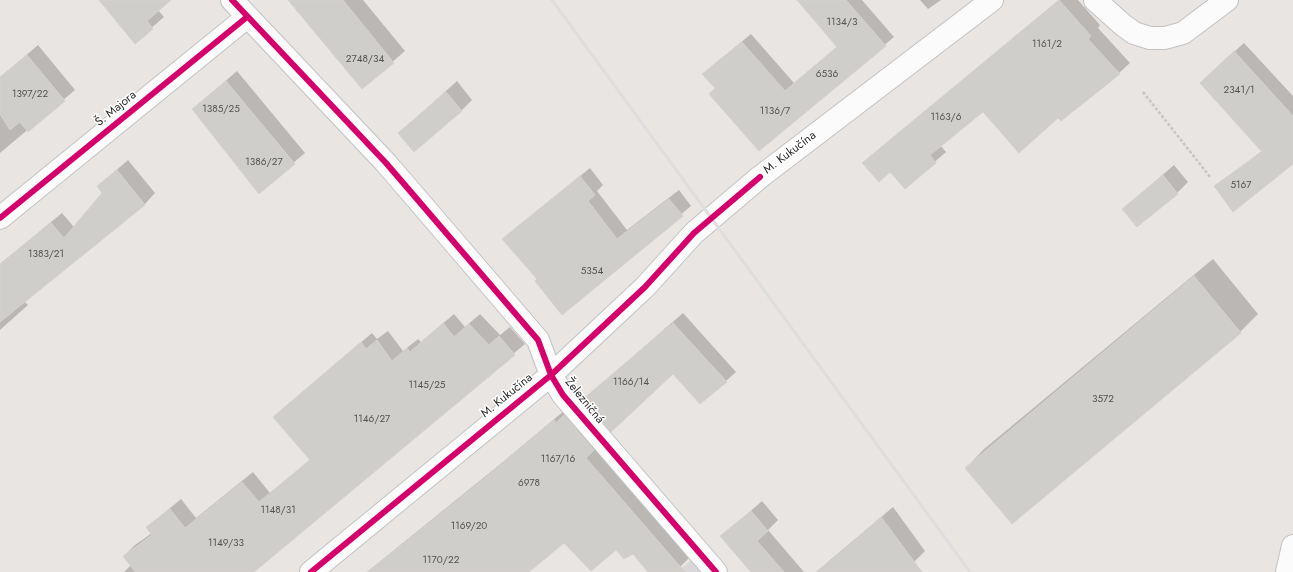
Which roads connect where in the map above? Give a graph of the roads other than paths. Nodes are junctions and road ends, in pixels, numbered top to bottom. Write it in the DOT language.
graph roads {
  1 [pos="232,0"];
  2 [pos="992,0"];
  3 [pos="1095,0"];
  4 [pos="1227,0"];
  5 [pos="247,17"];
  6 [pos="0,218"];
  7 [pos="551,375"];
  8 [pos="1293,546"];
  9 [pos="311,572"];
  10 [pos="716,572"];
  11 [pos="1287,572"];
  1 -- 5 [label="street"];
  2 -- 7 [label="street, M. Kukučína"];
  3 -- 4 [label="street"];
  5 -- 6 [label="street, Š. Majora"];
  5 -- 7 [label="street, Železničná"];
  7 -- 9 [label="street, M. Kukučína"];
  7 -- 10 [label="street, Železničná"];
  8 -- 11 [label="street"];
}
